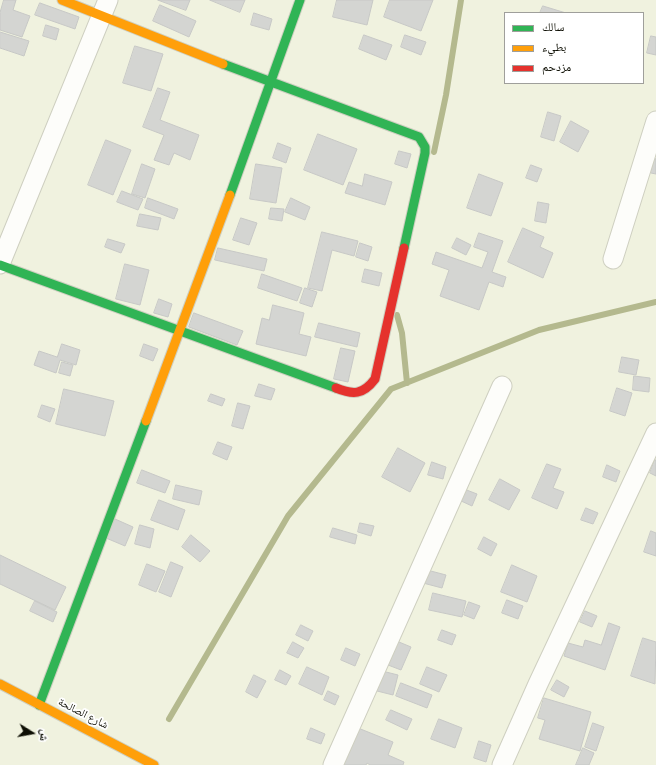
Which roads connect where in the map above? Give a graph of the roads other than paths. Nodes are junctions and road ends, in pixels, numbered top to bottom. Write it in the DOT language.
graph roads {
  1 [pos="62,0"];
  2 [pos="300,0"];
  3 [pos="105,8"];
  4 [pos="270,82"];
  5 [pos="656,121"];
  6 [pos="614,259"];
  7 [pos="0,265"];
  8 [pos="180,332"];
  9 [pos="502,386"];
  10 [pos="654,442"];
  11 [pos="0,684"];
  12 [pos="39,705"];
  13 [pos="154,765"];
  14 [pos="332,765"];
  15 [pos="502,765"];
  1 -- 3 [label="street"];
  2 -- 4 [label="street"];
  3 -- 4 [label="street"];
  3 -- 7 [label="street"];
  4 -- 8 [label="street"];
  4 -- 8 [label="street"];
  5 -- 6 [label="street"];
  7 -- 8 [label="street"];
  8 -- 12 [label="street"];
  9 -- 14 [label="street"];
  10 -- 15 [label="street"];
  11 -- 12 [label="street, شارع الصالحة"];
  12 -- 13 [label="street, شارع الصالحة"];
}
